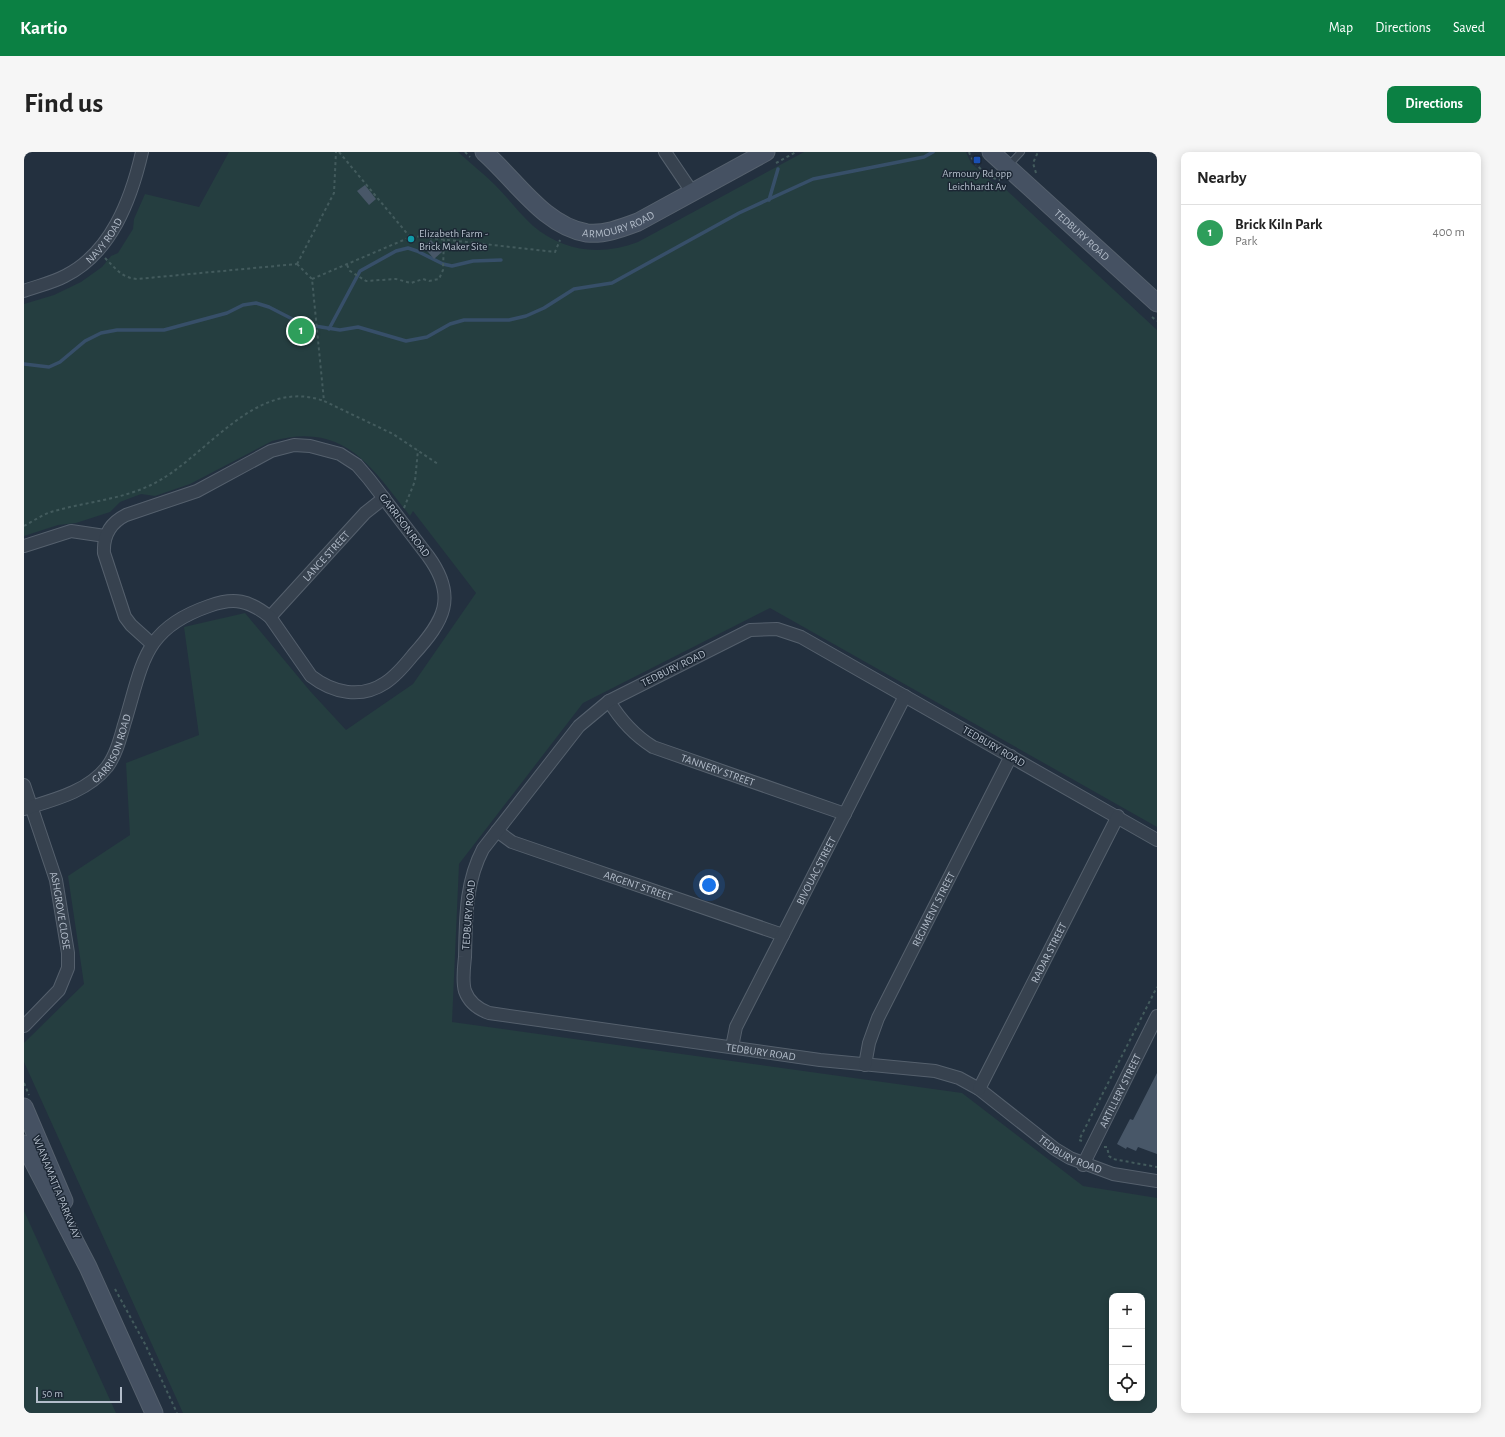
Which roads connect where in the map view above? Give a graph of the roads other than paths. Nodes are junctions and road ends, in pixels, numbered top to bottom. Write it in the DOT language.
graph roads {
  1 [pos="142,152"];
  2 [pos="665,152"];
  3 [pos="991,152"];
  4 [pos="1021,152"];
  5 [pos="479,156"];
  6 [pos="770,158"];
  7 [pos="1007,167"];
  8 [pos="692,192"];
  9 [pos="24,291"];
  10 [pos="1157,303"];
  11 [pos="384,498"];
  12 [pos="105,536"];
  13 [pos="24,546"];
  14 [pos="270,617"];
  15 [pos="152,644"];
  16 [pos="905,696"];
  17 [pos="609,701"];
  18 [pos="1011,756"];
  19 [pos="24,784"];
  20 [pos="28,808"];
  21 [pos="845,814"];
  22 [pos="1118,816"];
  23 [pos="497,831"];
  24 [pos="1157,840"];
  25 [pos="783,935"];
  26 [pos="1157,1016"];
  27 [pos="24,1026"];
  28 [pos="732,1047"];
  29 [pos="865,1065"];
  30 [pos="979,1088"];
  31 [pos="27,1102"];
  32 [pos="24,1144"];
  33 [pos="1083,1164"];
  34 [pos="1157,1181"];
  35 [pos="88,1267"];
  36 [pos="154,1413"];
  1 -- 9 [label="street, NAVY ROAD"];
  2 -- 8 [label="street"];
  3 -- 7 [label="street"];
  4 -- 7 [label="lane"];
  5 -- 8 [label="street, ARMOURY ROAD"];
  6 -- 8 [label="street, ARMOURY ROAD"];
  7 -- 10 [label="street, TEDBURY ROAD"];
  11 -- 12 [label="street, GARRISON ROAD"];
  11 -- 14 [label="street, LANCE STREET"];
  11 -- 14 [label="street, GARRISON ROAD"];
  12 -- 13 [label="street"];
  12 -- 15 [label="street"];
  14 -- 15 [label="street, GARRISON ROAD"];
  15 -- 20 [label="street, GARRISON ROAD"];
  16 -- 17 [label="street, TEDBURY ROAD"];
  16 -- 18 [label="street, TEDBURY ROAD"];
  16 -- 21 [label="street, BIVOUAC STREET"];
  17 -- 21 [label="street, TANNERY STREET"];
  17 -- 23 [label="street, TEDBURY ROAD"];
  18 -- 22 [label="street, TEDBURY ROAD"];
  18 -- 29 [label="street, REGIMENT STREET"];
  19 -- 20 [label="street, ASHGROVE CLOSE"];
  20 -- 27 [label="street, ASHGROVE CLOSE"];
  21 -- 25 [label="street, BIVOUAC STREET"];
  22 -- 24 [label="street, TEDBURY ROAD"];
  22 -- 30 [label="street, RADAR STREET"];
  23 -- 25 [label="street, ARGENT STREET"];
  23 -- 28 [label="street, TEDBURY ROAD"];
  25 -- 28 [label="street, BIVOUAC STREET"];
  26 -- 33 [label="street, ARTILLERY STREET"];
  28 -- 29 [label="street, TEDBURY ROAD"];
  29 -- 30 [label="street, TEDBURY ROAD"];
  30 -- 33 [label="street, TEDBURY ROAD"];
  31 -- 35 [label="street, WIANAMATTA PARKWAY"];
  32 -- 35 [label="street, WIANAMATTA PARKWAY"];
  33 -- 34 [label="street, TEDBURY ROAD"];
  35 -- 36 [label="street, WIANAMATTA PARKWAY"];
}
